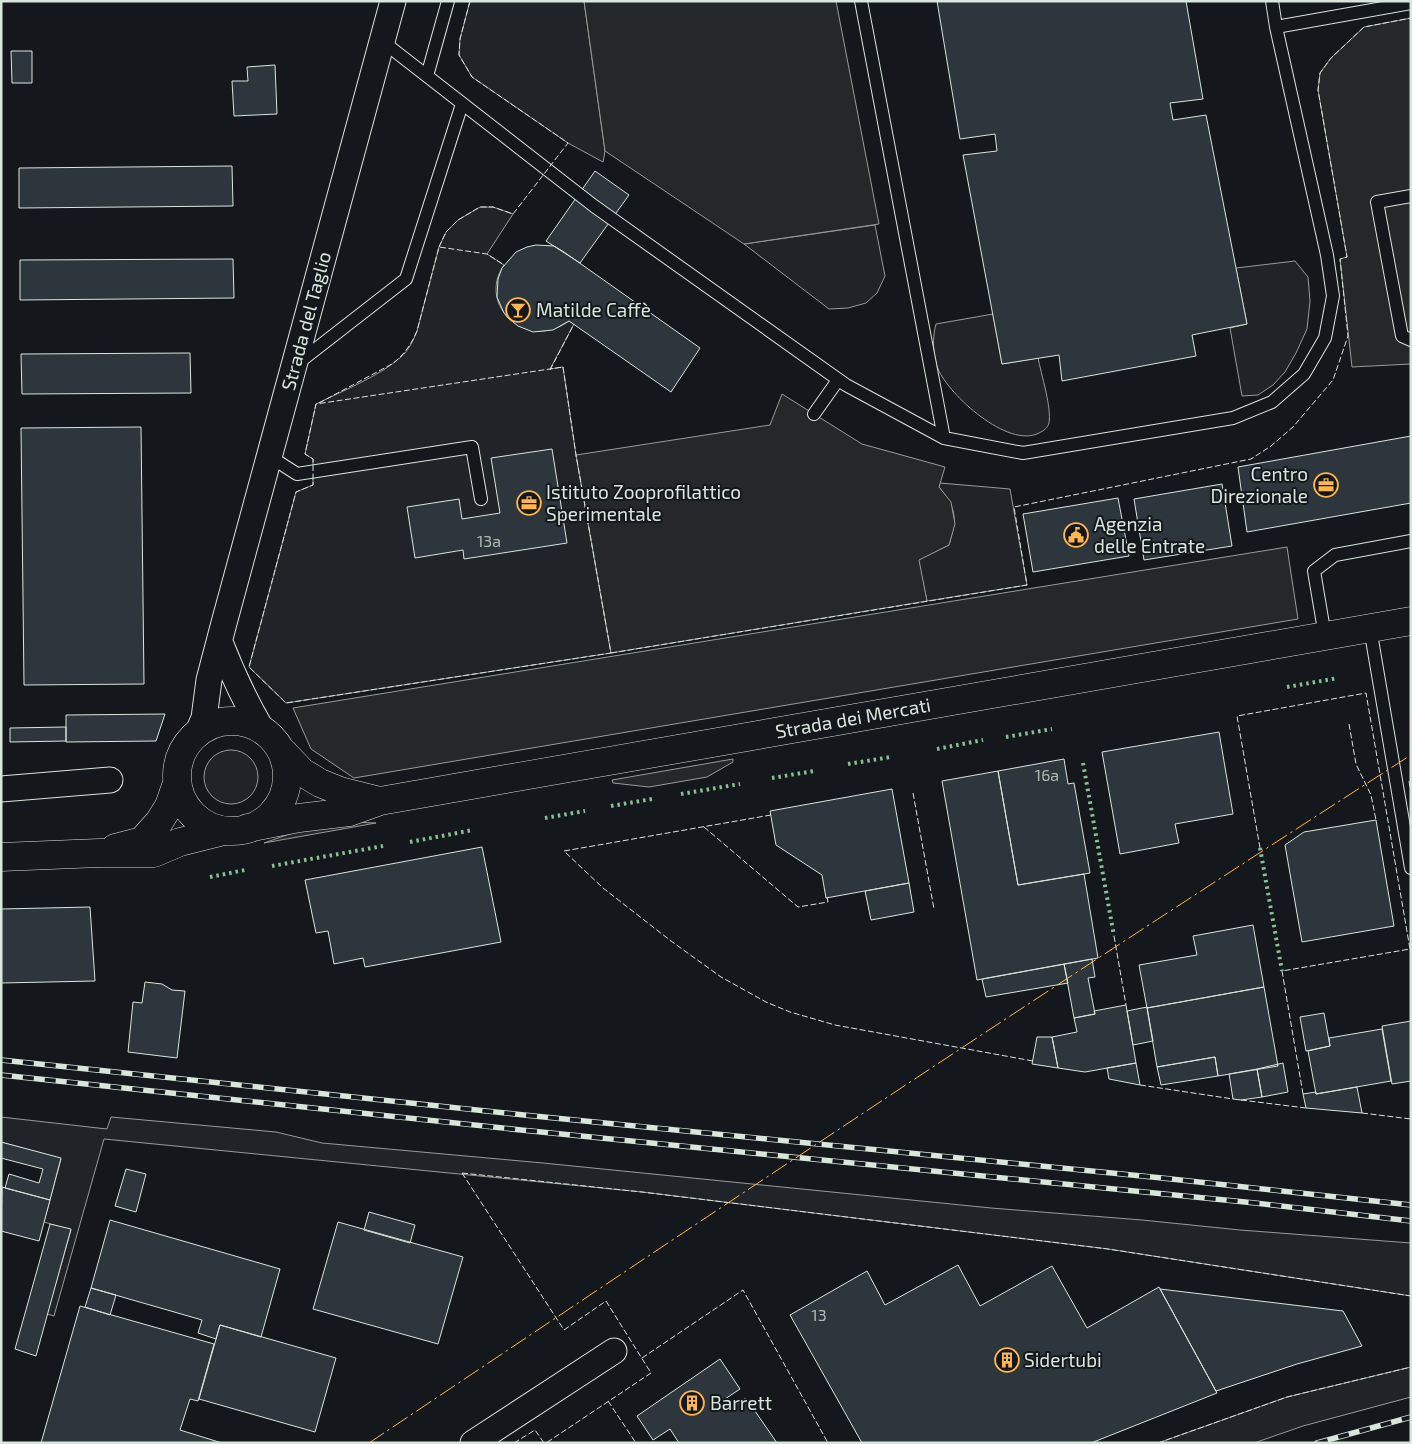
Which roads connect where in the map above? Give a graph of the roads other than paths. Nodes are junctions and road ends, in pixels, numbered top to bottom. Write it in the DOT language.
graph roads {
  1 [pos="393,1"];
  2 [pos="448,1"];
  3 [pos="861,1"];
  4 [pos="1272,1"];
  5 [pos="1411,3"];
  6 [pos="1276,28"];
  7 [pos="382,41"];
  8 [pos="427,76"];
  9 [pos="462,104"];
  10 [pos="1411,196"];
  11 [pos="1411,340"];
  12 [pos="294,366"];
  13 [pos="838,380"];
  14 [pos="814,414"];
  15 [pos="944,438"];
  16 [pos="269,456"];
  17 [pos="481,499"];
  18 [pos="1411,541"];
  19 [pos="1411,621"];
  20 [pos="1370,628"];
  21 [pos="1325,636"];
  22 [pos="220,642"];
  23 [pos="198,732"];
  24 [pos="271,739"];
  25 [pos="110,780"];
  26 [pos="177,783"];
  27 [pos="1,789"];
  28 [pos="380,801"];
  29 [pos="236,830"];
  30 [pos="99,852"];
  31 [pos="1,857"];
  32 [pos="1411,868"];
  33 [pos="614,1351"];
  34 [pos="473,1443"];
  1 -- 7 [label="street, Strada del Taglio"];
  2 -- 8 [label="lane"];
  3 -- 15 [label="lane"];
  4 -- 6 [label="lane"];
  5 -- 6 [label="lane"];
  6 -- 15 [label="lane"];
  7 -- 8 [label="lane"];
  7 -- 12 [label="street, Strada del Taglio"];
  8 -- 9 [label="lane"];
  9 -- 12 [label="lane"];
  9 -- 13 [label="lane"];
  10 -- 11 [label="lane"];
  12 -- 16 [label="street, Strada del Taglio"];
  13 -- 14 [label="lane"];
  13 -- 15 [label="lane"];
  16 -- 17 [label="lane"];
  16 -- 22 [label="street, Strada del Taglio"];
  18 -- 21 [label="lane"];
  19 -- 20 [label="street, Strada dei Mercati"];
  20 -- 21 [label="street, Strada dei Mercati"];
  20 -- 32 [label="lane"];
  21 -- 28 [label="street, Strada dei Mercati"];
  22 -- 23 [label="street, Strada del Taglio"];
  22 -- 24 [label="street"];
  23 -- 24 [label="street, Strada dei Mercati"];
  23 -- 26 [label="street, Strada dei Mercati"];
  24 -- 28 [label="street, Strada dei Mercati"];
  24 -- 29 [label="street, Strada dei Mercati"];
  25 -- 27 [label="street"];
  26 -- 29 [label="street, Strada dei Mercati"];
  26 -- 30 [label="street, Strada dei Mercati"];
  28 -- 29 [label="street, Strada dei Mercati"];
  29 -- 30 [label="street, Strada dei Mercati"];
  30 -- 31 [label="street, Strada dei Mercati"];
  33 -- 34 [label="street"];
}
